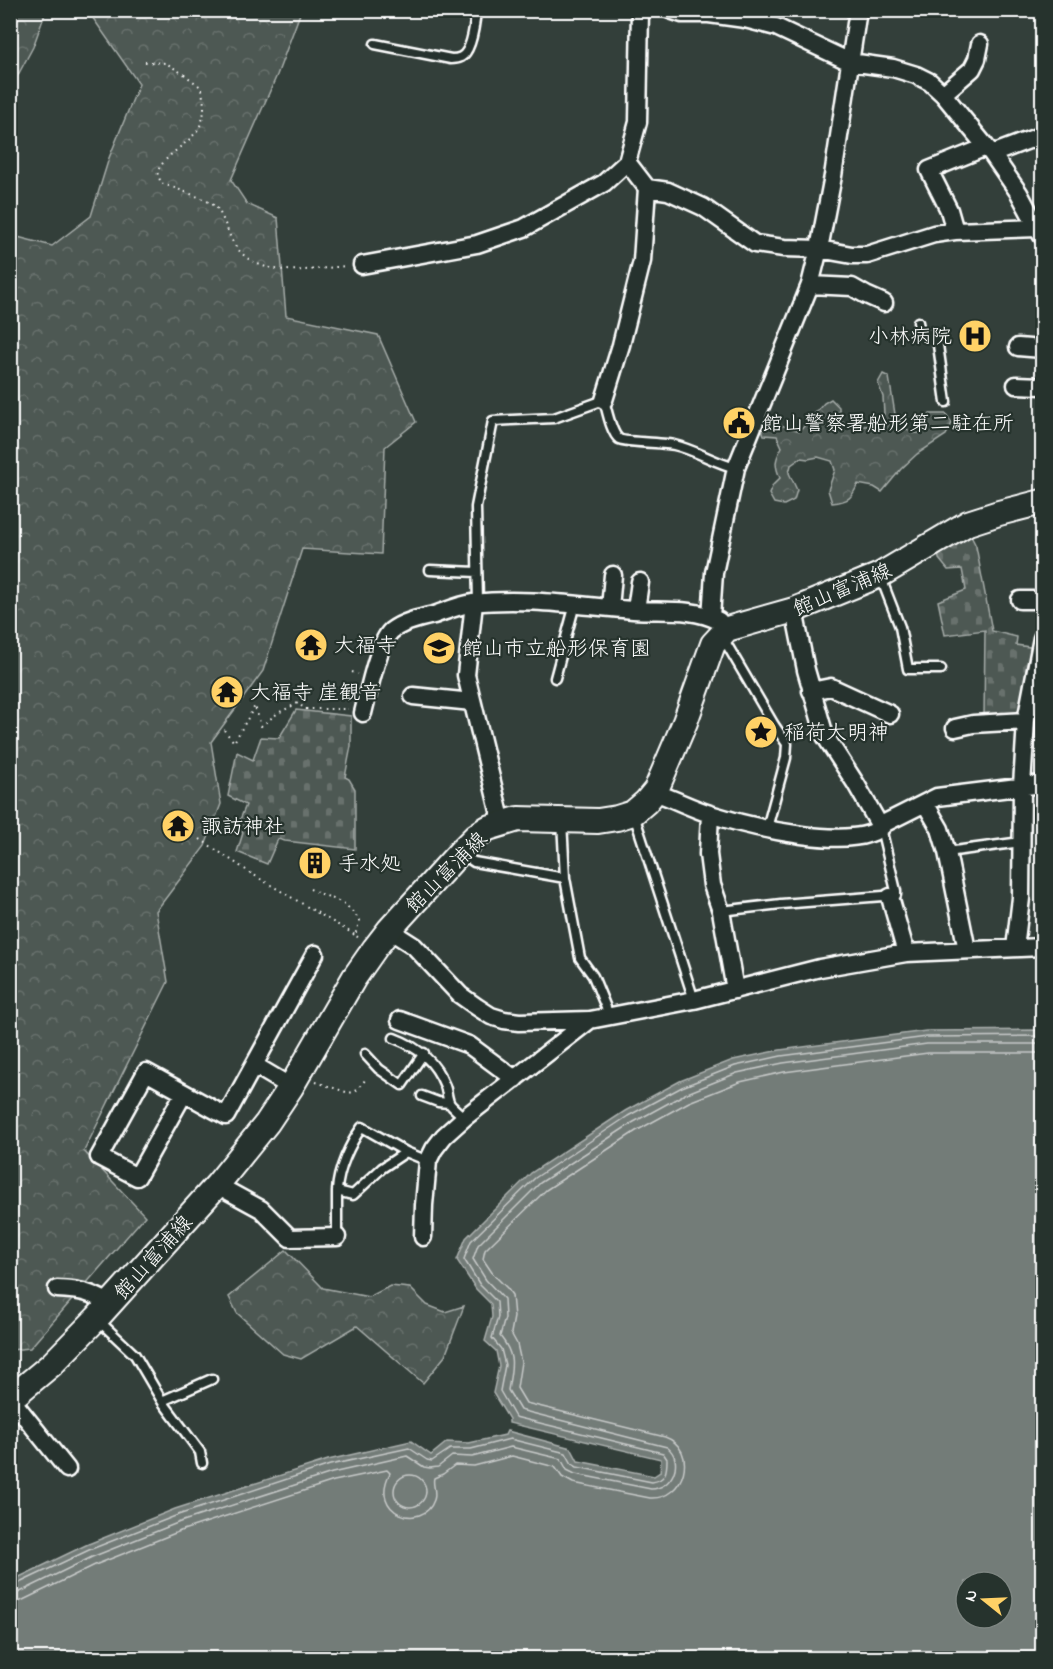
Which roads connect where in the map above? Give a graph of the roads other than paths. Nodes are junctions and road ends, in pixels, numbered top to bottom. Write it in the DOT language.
graph roads {
  1 [pos="476,10"];
  2 [pos="640,10"];
  3 [pos="858,10"];
  4 [pos="672,11"];
  5 [pos="375,44"];
  6 [pos="980,44"];
  7 [pos="850,62"];
  8 [pos="943,94"];
  9 [pos="1042,135"];
  10 [pos="989,150"];
  11 [pos="627,162"];
  12 [pos="646,188"];
  13 [pos="955,231"];
  14 [pos="1040,232"];
  15 [pos="819,249"];
  16 [pos="362,265"];
  17 [pos="810,285"];
  18 [pos="884,303"];
  19 [pos="918,322"];
  20 [pos="1018,347"];
  21 [pos="1042,348"];
  22 [pos="1016,385"];
  23 [pos="1042,386"];
  24 [pos="604,400"];
  25 [pos="946,402"];
  26 [pos="736,468"];
  27 [pos="1042,502"];
  28 [pos="430,570"];
  29 [pos="477,572"];
  30 [pos="613,575"];
  31 [pos="880,576"];
  32 [pos="640,582"];
  33 [pos="1020,600"];
  34 [pos="1042,600"];
  35 [pos="476,603"];
  36 [pos="575,604"];
  37 [pos="610,608"];
  38 [pos="636,610"];
  39 [pos="794,610"];
  40 [pos="720,627"];
  41 [pos="1042,638"];
  42 [pos="941,669"];
  43 [pos="555,678"];
  44 [pos="811,691"];
  45 [pos="413,696"];
  46 [pos="472,702"];
  47 [pos="363,712"];
  48 [pos="890,714"];
  49 [pos="1026,721"];
  50 [pos="955,728"];
  51 [pos="1042,784"];
  52 [pos="1022,786"];
  53 [pos="656,790"];
  54 [pos="925,803"];
  55 [pos="633,813"];
  56 [pos="710,814"];
  57 [pos="562,820"];
  58 [pos="502,823"];
  59 [pos="767,828"];
  60 [pos="881,828"];
  61 [pos="1021,842"];
  62 [pos="460,852"];
  63 [pos="947,852"];
  64 [pos="565,878"];
  65 [pos="890,897"];
  66 [pos="721,911"];
  67 [pos="382,939"];
  68 [pos="1042,947"];
  69 [pos="1015,948"];
  70 [pos="967,950"];
  71 [pos="906,953"];
  72 [pos="315,954"];
  73 [pos="735,990"];
  74 [pos="694,1000"];
  75 [pos="609,1016"];
  76 [pos="400,1020"];
  77 [pos="590,1020"];
  78 [pos="394,1038"];
  79 [pos="424,1053"];
  80 [pos="365,1054"];
  81 [pos="254,1065"];
  82 [pos="514,1079"];
  83 [pos="299,1083"];
  84 [pos="184,1093"];
  85 [pos="422,1096"];
  86 [pos="449,1103"];
  87 [pos="464,1118"];
  88 [pos="406,1152"];
  89 [pos="428,1161"];
  90 [pos="217,1185"];
  91 [pos="337,1191"];
  92 [pos="337,1237"];
  93 [pos="423,1237"];
  94 [pos="57,1289"];
  95 [pos="104,1311"];
  96 [pos="212,1379"];
  97 [pos="11,1399"];
  98 [pos="162,1401"];
  99 [pos="202,1463"];
  100 [pos="67,1469"];
  1 -- 5 [label="lane"];
  2 -- 11 [label="street"];
  3 -- 7 [label="street"];
  4 -- 7 [label="street"];
  6 -- 8 [label="street"];
  7 -- 8 [label="street"];
  7 -- 15 [label="street"];
  8 -- 10 [label="street"];
  9 -- 10 [label="street"];
  10 -- 13 [label="street"];
  10 -- 14 [label="street"];
  11 -- 12 [label="street"];
  11 -- 16 [label="street"];
  12 -- 15 [label="street"];
  12 -- 24 [label="street"];
  13 -- 14 [label="street"];
  13 -- 15 [label="street"];
  15 -- 17 [label="street"];
  17 -- 18 [label="street"];
  17 -- 26 [label="street"];
  19 -- 25 [label="lane"];
  20 -- 21 [label="street"];
  22 -- 23 [label="street"];
  24 -- 26 [label="lane"];
  24 -- 29 [label="lane"];
  26 -- 40 [label="street"];
  27 -- 31 [label="main road, 館山富浦線"];
  28 -- 29 [label="lane"];
  29 -- 35 [label="lane"];
  30 -- 37 [label="street"];
  31 -- 39 [label="main road, 館山富浦線"];
  31 -- 42 [label="lane"];
  32 -- 38 [label="street"];
  33 -- 34 [label="street"];
  35 -- 36 [label="street"];
  35 -- 46 [label="street"];
  35 -- 47 [label="street"];
  36 -- 37 [label="street"];
  36 -- 43 [label="lane"];
  37 -- 38 [label="street"];
  38 -- 40 [label="street"];
  39 -- 40 [label="main road, 館山富浦線"];
  39 -- 44 [label="street"];
  40 -- 53 [label="main road"];
  40 -- 59 [label="lane"];
  41 -- 49 [label="street"];
  44 -- 48 [label="street"];
  44 -- 60 [label="street"];
  45 -- 46 [label="street"];
  46 -- 58 [label="street"];
  49 -- 50 [label="street"];
  49 -- 52 [label="street"];
  51 -- 52 [label="street"];
  52 -- 54 [label="street"];
  52 -- 61 [label="street"];
  53 -- 55 [label="main road"];
  53 -- 56 [label="street"];
  54 -- 60 [label="street"];
  54 -- 63 [label="street"];
  55 -- 57 [label="main road, 館山富浦線"];
  55 -- 74 [label="lane"];
  56 -- 59 [label="street"];
  56 -- 66 [label="street"];
  57 -- 58 [label="main road, 館山富浦線"];
  57 -- 64 [label="lane"];
  58 -- 62 [label="main road, 館山富浦線"];
  59 -- 60 [label="street"];
  60 -- 65 [label="lane"];
  61 -- 63 [label="lane"];
  61 -- 69 [label="street"];
  62 -- 64 [label="lane"];
  62 -- 67 [label="main road, 館山富浦線"];
  63 -- 70 [label="street"];
  64 -- 75 [label="lane"];
  65 -- 66 [label="lane"];
  65 -- 71 [label="street"];
  66 -- 73 [label="street"];
  67 -- 77 [label="street"];
  67 -- 83 [label="main road, 館山富浦線"];
  68 -- 69 [label="street"];
  69 -- 70 [label="street"];
  70 -- 71 [label="street"];
  71 -- 73 [label="street"];
  72 -- 81 [label="street"];
  73 -- 74 [label="street"];
  74 -- 75 [label="street"];
  75 -- 77 [label="street"];
  76 -- 82 [label="street"];
  77 -- 82 [label="street"];
  78 -- 79 [label="lane"];
  79 -- 80 [label="lane"];
  79 -- 86 [label="lane"];
  81 -- 83 [label="street"];
  81 -- 84 [label="street"];
  82 -- 87 [label="street"];
  83 -- 90 [label="main road, 館山富浦線"];
  84 -- 84 [label="street"];
  85 -- 86 [label="lane"];
  86 -- 87 [label="lane"];
  87 -- 89 [label="street"];
  88 -- 89 [label="lane"];
  88 -- 91 [label="lane"];
  88 -- 91 [label="lane"];
  89 -- 93 [label="street"];
  90 -- 92 [label="street"];
  90 -- 95 [label="main road, 館山富浦線"];
  91 -- 92 [label="lane"];
  94 -- 95 [label="street"];
  95 -- 97 [label="main road, 館山富浦線"];
  95 -- 98 [label="lane"];
  96 -- 98 [label="lane"];
  97 -- 100 [label="street"];
  98 -- 99 [label="lane"];
}
